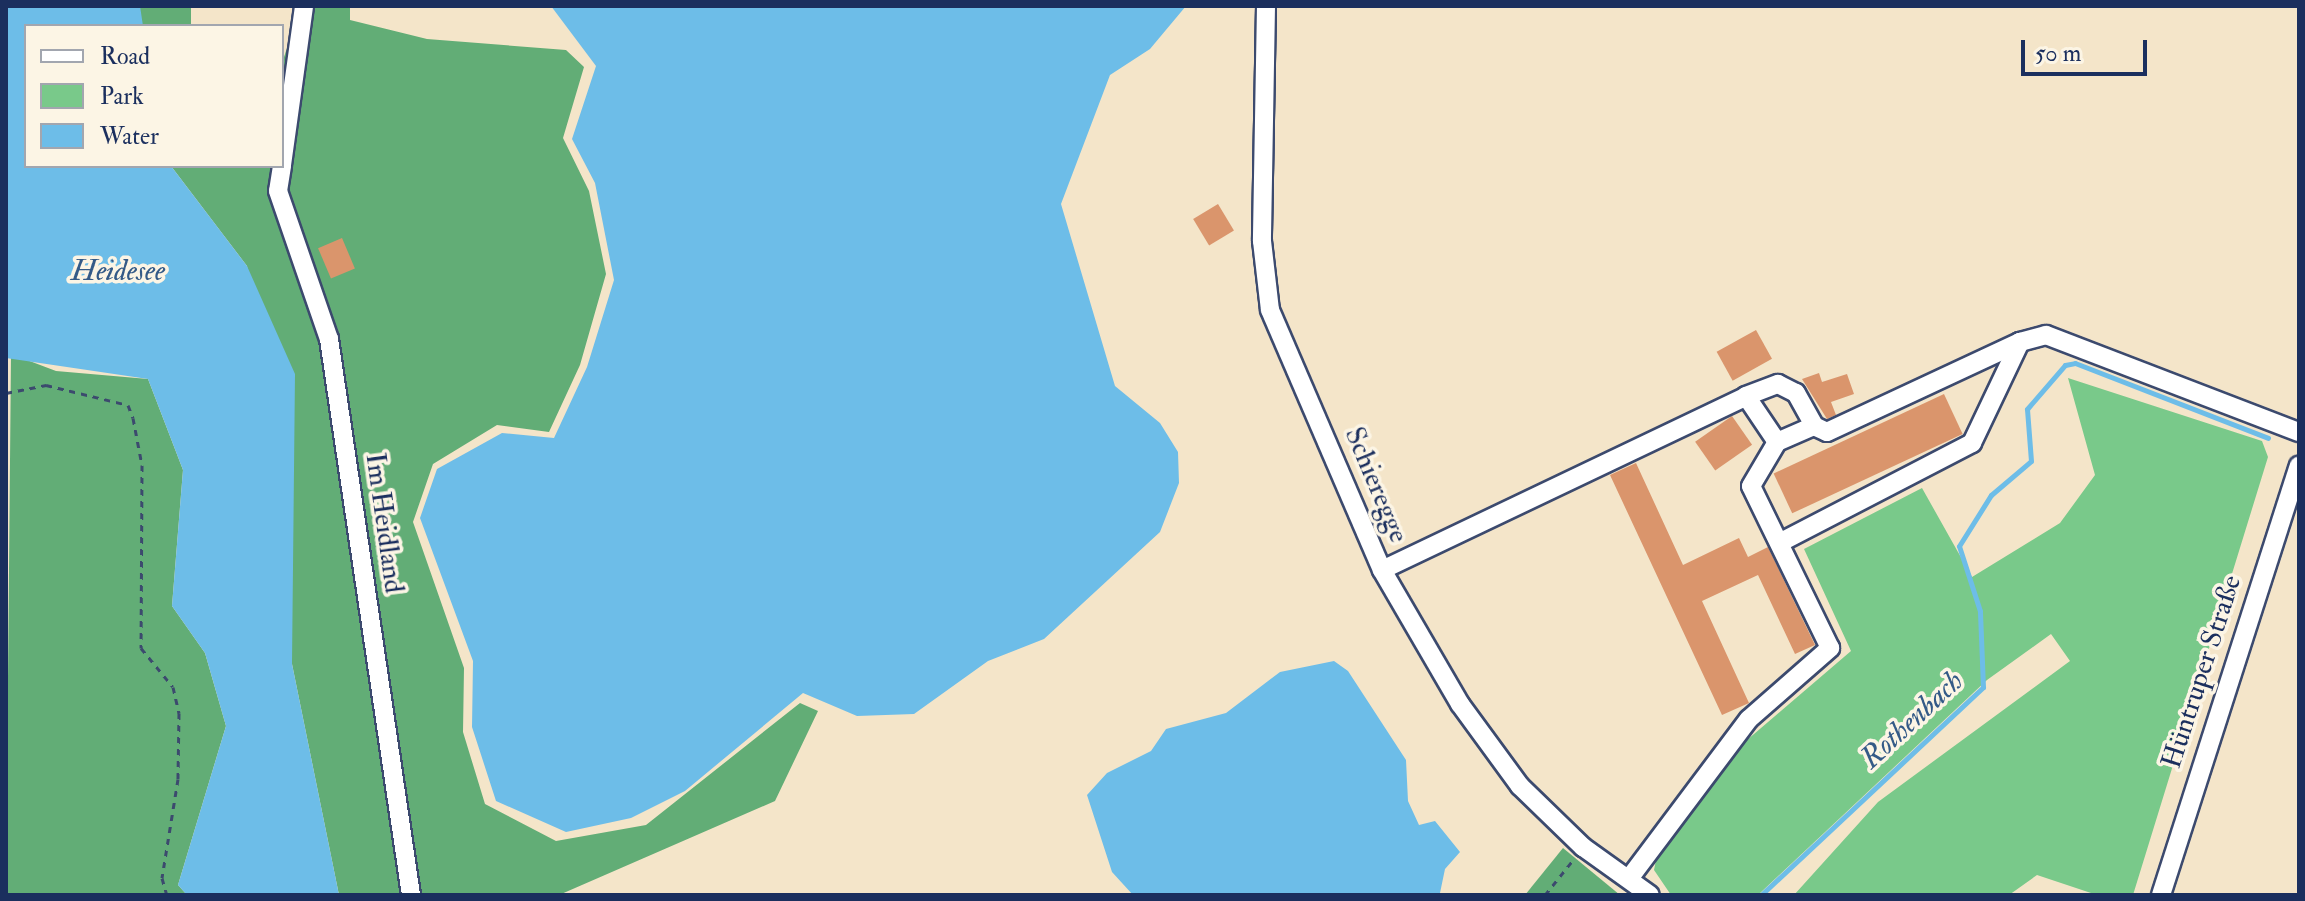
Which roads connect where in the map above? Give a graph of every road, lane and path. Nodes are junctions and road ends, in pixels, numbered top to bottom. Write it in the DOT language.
graph roads {
  1 [pos="304,6"];
  2 [pos="1266,6"];
  3 [pos="284,151"];
  4 [pos="282,168"];
  5 [pos="2020,342"];
  6 [pos="6,393"];
  7 [pos="1746,396"];
  8 [pos="1814,426"];
  9 [pos="2299,432"];
  10 [pos="1777,442"];
  11 [pos="2299,466"];
  12 [pos="1783,541"];
  13 [pos="1382,570"];
  14 [pos="1583,847"];
  15 [pos="1631,876"];
  16 [pos="167,895"];
  17 [pos="411,895"];
  18 [pos="1545,895"];
  19 [pos="1650,895"];
  20 [pos="2161,895"];
  1 -- 3 [label="street, Im Heidland"];
  2 -- 13 [label="street, Schieregge"];
  4 -- 17 [label="street, Im Heidland"];
  5 -- 8 [label="street"];
  5 -- 9 [label="street"];
  5 -- 12 [label="street"];
  6 -- 16 [label="path"];
  7 -- 8 [label="street"];
  7 -- 10 [label="street"];
  7 -- 13 [label="street"];
  8 -- 10 [label="street"];
  10 -- 12 [label="street"];
  11 -- 20 [label="street, Hüntruper Straße"];
  12 -- 15 [label="street"];
  13 -- 14 [label="street, Schieregge"];
  14 -- 15 [label="street, Schieregge"];
  14 -- 18 [label="path"];
  15 -- 19 [label="street, Schieregge"];
}
